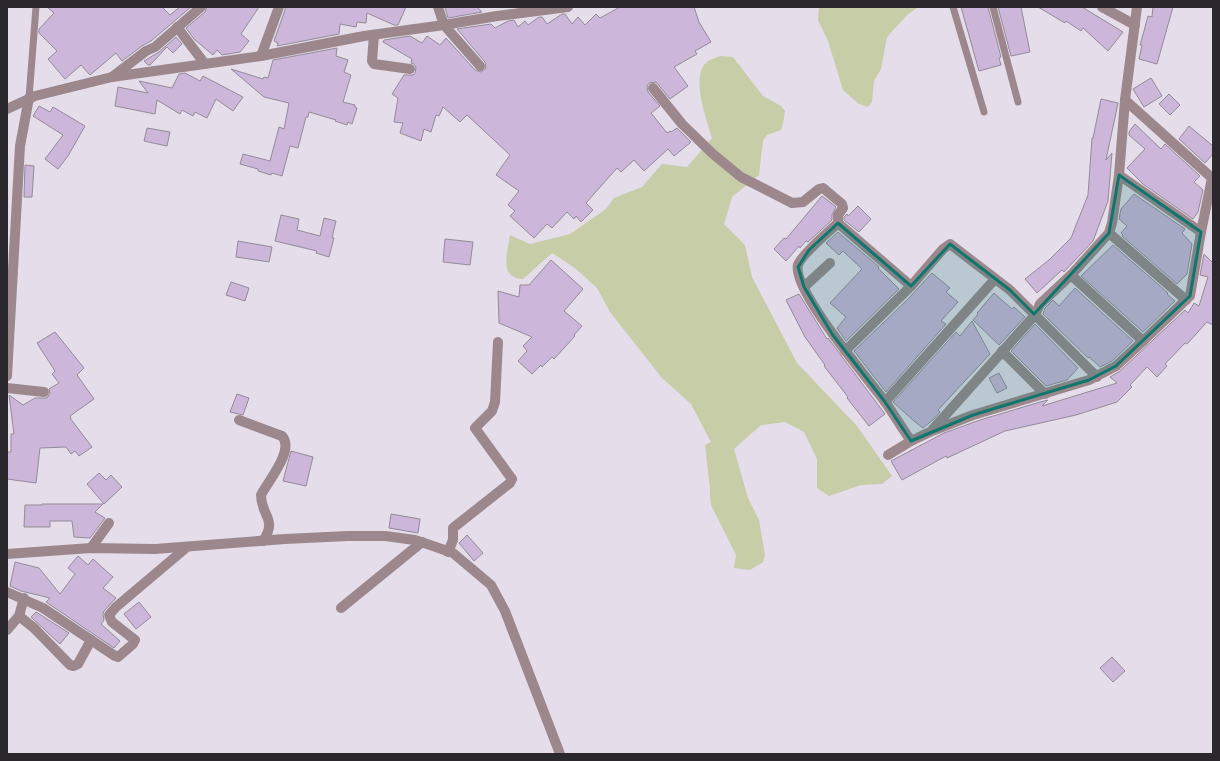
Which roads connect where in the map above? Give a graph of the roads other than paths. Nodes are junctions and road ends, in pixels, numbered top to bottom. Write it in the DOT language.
graph roads {
  1 [pos="36,7"];
  2 [pos="201,7"];
  3 [pos="279,7"];
  4 [pos="438,7"];
  5 [pos="561,7"];
  6 [pos="954,7"];
  7 [pos="993,7"];
  8 [pos="1102,7"];
  9 [pos="1137,7"];
  10 [pos="444,25"];
  11 [pos="1135,25"];
  12 [pos="177,28"];
  13 [pos="374,35"];
  14 [pos="261,56"];
  15 [pos="205,64"];
  16 [pos="480,66"];
  17 [pos="410,68"];
  18 [pos="112,77"];
  19 [pos="653,88"];
  20 [pos="29,98"];
  21 [pos="1125,100"];
  22 [pos="1018,102"];
  23 [pos="7,109"];
  24 [pos="984,112"];
  25 [pos="1119,175"];
  26 [pos="838,223"];
  27 [pos="1201,232"];
  28 [pos="1109,233"];
  29 [pos="830,263"];
  30 [pos="1071,275"];
  31 [pos="995,279"];
  32 [pos="911,286"];
  33 [pos="804,287"];
  34 [pos="1186,300"];
  35 [pos="1034,315"];
  36 [pos="1143,341"];
  37 [pos="498,342"];
  38 [pos="845,351"];
  39 [pos="1002,351"];
  40 [pos="7,376"];
  41 [pos="1097,377"];
  42 [pos="7,388"];
  43 [pos="44,392"];
  44 [pos="1044,394"];
  45 [pos="885,402"];
  46 [pos="239,420"];
  47 [pos="932,431"];
  48 [pos="911,441"];
  49 [pos="888,455"];
  50 [pos="108,523"];
  51 [pos="263,541"];
  52 [pos="422,542"];
  53 [pos="187,547"];
  54 [pos="91,548"];
  55 [pos="448,552"];
  56 [pos="7,554"];
  57 [pos="7,592"];
  58 [pos="24,598"];
  59 [pos="341,608"];
  60 [pos="19,616"];
  61 [pos="7,630"];
  62 [pos="91,640"];
  63 [pos="560,754"];
  1 -- 20 [label="lane"];
  2 -- 12 [label="street"];
  3 -- 14 [label="street"];
  4 -- 10 [label="street"];
  5 -- 10 [label="street"];
  6 -- 24 [label="lane"];
  7 -- 22 [label="lane"];
  8 -- 11 [label="street"];
  9 -- 11 [label="street"];
  10 -- 13 [label="street"];
  10 -- 16 [label="street"];
  11 -- 21 [label="street"];
  12 -- 15 [label="street"];
  12 -- 18 [label="street"];
  13 -- 14 [label="street"];
  13 -- 17 [label="street"];
  14 -- 15 [label="street"];
  15 -- 18 [label="street"];
  18 -- 20 [label="street"];
  19 -- 26 [label="street"];
  20 -- 23 [label="street"];
  20 -- 40 [label="street"];
  21 -- 25 [label="street"];
  21 -- 27 [label="street"];
  25 -- 27 [label="street"];
  25 -- 28 [label="street"];
  26 -- 32 [label="street"];
  26 -- 33 [label="street"];
  27 -- 34 [label="street"];
  28 -- 30 [label="street"];
  28 -- 34 [label="street"];
  29 -- 33 [label="street"];
  30 -- 35 [label="street"];
  30 -- 36 [label="street"];
  31 -- 32 [label="street"];
  31 -- 35 [label="street"];
  31 -- 45 [label="street"];
  32 -- 38 [label="street"];
  33 -- 38 [label="street"];
  34 -- 36 [label="street"];
  35 -- 39 [label="street"];
  35 -- 41 [label="street"];
  36 -- 41 [label="street"];
  37 -- 55 [label="street"];
  38 -- 45 [label="street"];
  39 -- 44 [label="street"];
  39 -- 47 [label="street"];
  41 -- 44 [label="street"];
  42 -- 43 [label="street"];
  44 -- 47 [label="street"];
  45 -- 48 [label="street"];
  46 -- 51 [label="street"];
  47 -- 48 [label="street"];
  48 -- 49 [label="street"];
  50 -- 54 [label="street"];
  51 -- 52 [label="street"];
  51 -- 53 [label="street"];
  52 -- 55 [label="street"];
  52 -- 59 [label="street"];
  53 -- 54 [label="street"];
  53 -- 62 [label="street"];
  54 -- 56 [label="street"];
  55 -- 63 [label="street"];
  57 -- 58 [label="street"];
  58 -- 60 [label="street"];
  58 -- 62 [label="street"];
  60 -- 61 [label="street"];
  60 -- 62 [label="street"];
}
